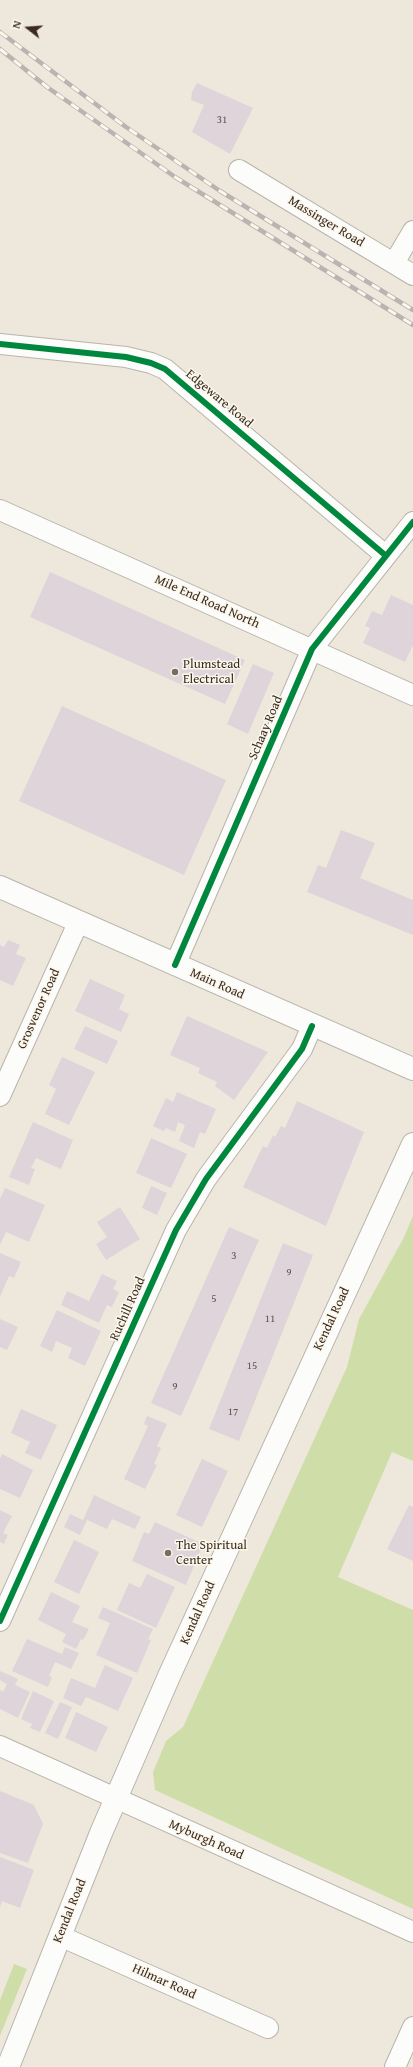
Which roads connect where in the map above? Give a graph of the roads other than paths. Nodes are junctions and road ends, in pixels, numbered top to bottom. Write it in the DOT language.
graph roads {
  1 [pos="239,170"];
  2 [pos="413,231"];
  3 [pos="394,263"];
  4 [pos="413,275"];
  5 [pos="0,344"];
  6 [pos="0,510"];
  7 [pos="413,522"];
  8 [pos="385,555"];
  9 [pos="312,649"];
  10 [pos="413,695"];
  11 [pos="0,887"];
  12 [pos="78,923"];
  13 [pos="175,965"];
  14 [pos="312,1026"];
  15 [pos="413,1069"];
  16 [pos="0,1096"];
  17 [pos="413,1144"];
  18 [pos="0,1620"];
  19 [pos="0,1746"];
  20 [pos="116,1799"];
  21 [pos="413,1932"];
  22 [pos="60,1936"];
  23 [pos="413,2027"];
  24 [pos="268,2028"];
  25 [pos="13,2065"];
  26 [pos="395,2067"];
  1 -- 3 [label="street, Massinger Road"];
  2 -- 3 [label="street"];
  3 -- 4 [label="street, Massinger Road"];
  5 -- 8 [label="street, Edgeware Road"];
  6 -- 9 [label="street, Mile End Road North"];
  7 -- 8 [label="street, Schaay Road"];
  8 -- 9 [label="street, Schaay Road"];
  9 -- 10 [label="street, Mile End Road North"];
  9 -- 13 [label="street, Schaay Road"];
  11 -- 12 [label="main road, Main Road"];
  12 -- 13 [label="main road, Main Road"];
  12 -- 16 [label="street, Grosvenor Road"];
  13 -- 14 [label="main road, Main Road"];
  14 -- 15 [label="main road, Main Road"];
  14 -- 18 [label="street, Ruchill Road"];
  17 -- 20 [label="main road, Kendal Road"];
  19 -- 20 [label="street, Myburgh Road"];
  20 -- 21 [label="street, Myburgh Road"];
  20 -- 22 [label="main road, Kendal Road"];
  22 -- 24 [label="street, Hilmar Road"];
  22 -- 25 [label="main road, Kendal Road"];
  23 -- 26 [label="street"];
}
